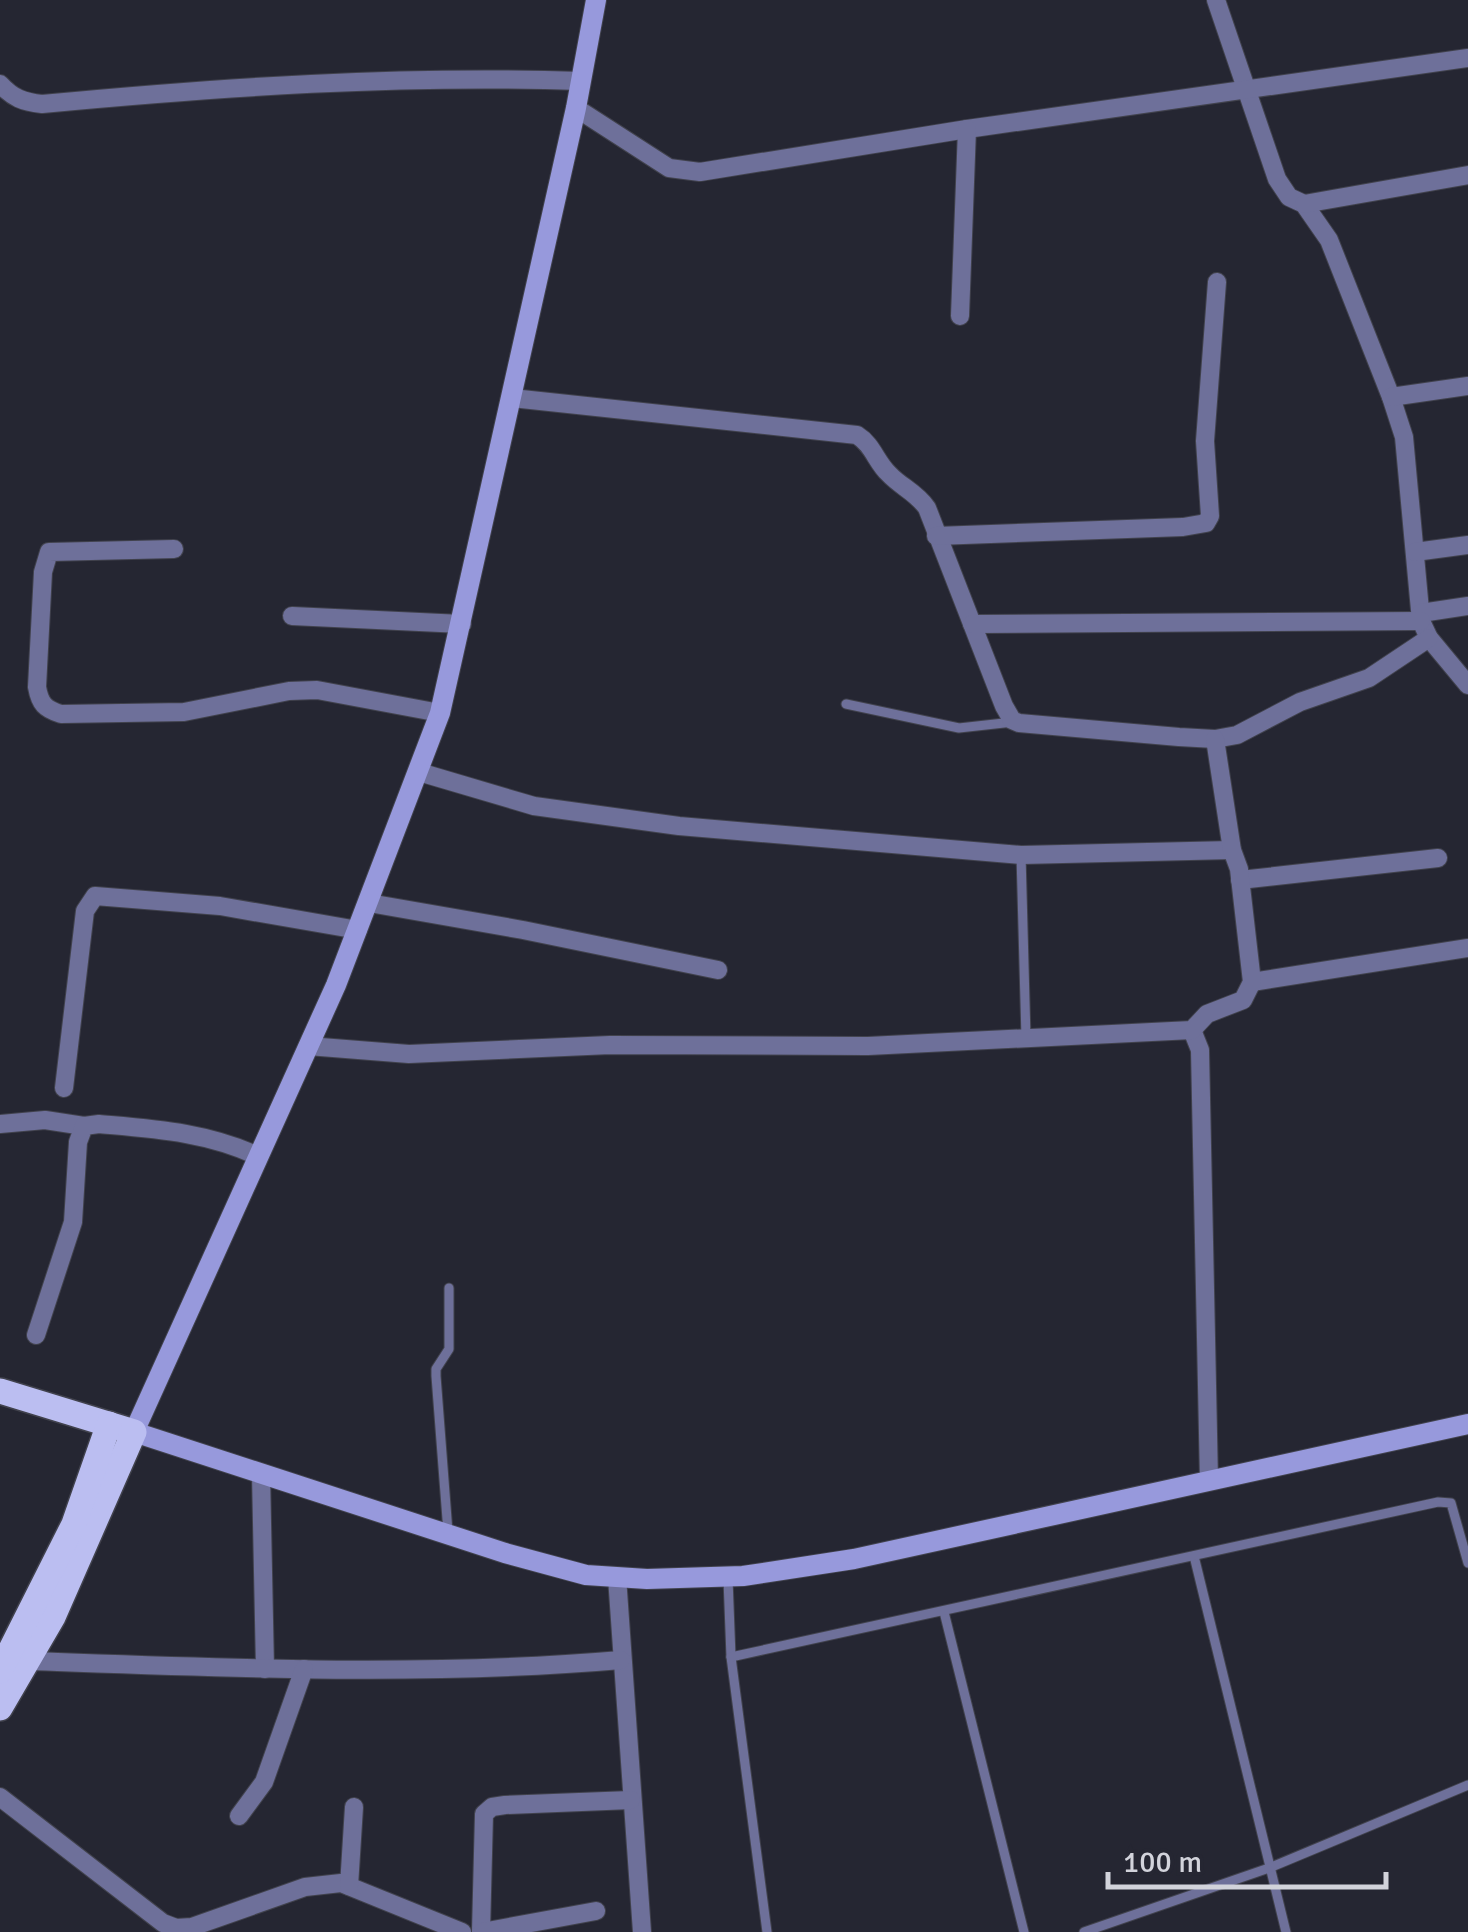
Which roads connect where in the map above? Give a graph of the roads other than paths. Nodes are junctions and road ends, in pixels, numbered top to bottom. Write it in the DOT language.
graph roads {
  1 [pos="596,0"];
  2 [pos="1216,0"];
  3 [pos="1468,58"];
  4 [pos="581,81"];
  5 [pos="1244,90"];
  6 [pos="4,95"];
  7 [pos="576,108"];
  8 [pos="967,128"];
  9 [pos="1468,175"];
  10 [pos="1304,204"];
  11 [pos="1217,282"];
  12 [pos="960,316"];
  13 [pos="1468,386"];
  14 [pos="1391,397"];
  15 [pos="512,398"];
  16 [pos="936,536"];
  17 [pos="1468,545"];
  18 [pos="174,549"];
  19 [pos="1415,552"];
  20 [pos="1468,606"];
  21 [pos="292,616"];
  22 [pos="462,624"];
  23 [pos="972,624"];
  24 [pos="1423,624"];
  25 [pos="1468,685"];
  26 [pos="846,704"];
  27 [pos="440,712"];
  28 [pos="1016,722"];
  29 [pos="1215,738"];
  30 [pos="419,772"];
  31 [pos="1232,850"];
  32 [pos="1022,855"];
  33 [pos="1438,858"];
  34 [pos="1240,880"];
  35 [pos="369,903"];
  36 [pos="358,930"];
  37 [pos="1468,948"];
  38 [pos="718,970"];
  39 [pos="1252,982"];
  40 [pos="1192,1030"];
  41 [pos="1026,1038"];
  42 [pos="308,1046"];
  43 [pos="64,1088"];
  44 [pos="0,1124"];
  45 [pos="84,1126"];
  46 [pos="258,1156"];
  47 [pos="449,1288"];
  48 [pos="36,1334"];
  49 [pos="0,1390"];
  50 [pos="1468,1424"];
  51 [pos="121,1428"];
  52 [pos="262,1474"];
  53 [pos="1209,1481"];
  54 [pos="448,1534"];
  55 [pos="1194,1556"];
  56 [pos="1468,1562"];
  57 [pos="728,1576"];
  58 [pos="617,1577"];
  59 [pos="944,1612"];
  60 [pos="731,1657"];
  61 [pos="621,1660"];
  62 [pos="8,1664"];
  63 [pos="265,1669"];
  64 [pos="304,1669"];
  65 [pos="0,1708"];
  66 [pos="1468,1785"];
  67 [pos="0,1797"];
  68 [pos="632,1800"];
  69 [pos="354,1806"];
  70 [pos="238,1816"];
  71 [pos="1270,1868"];
  72 [pos="349,1886"];
  73 [pos="596,1911"];
  74 [pos="193,1930"];
  75 [pos="462,1932"];
  76 [pos="481,1932"];
  77 [pos="642,1932"];
  78 [pos="766,1932"];
  79 [pos="1024,1932"];
  80 [pos="1084,1932"];
  81 [pos="1286,1932"];
  1 -- 4 [label="street"];
  2 -- 5 [label="street"];
  3 -- 5 [label="street"];
  4 -- 6 [label="street"];
  4 -- 7 [label="street"];
  5 -- 8 [label="street"];
  5 -- 10 [label="street"];
  7 -- 8 [label="street"];
  7 -- 15 [label="street"];
  8 -- 12 [label="street"];
  9 -- 10 [label="street"];
  10 -- 14 [label="street"];
  11 -- 16 [label="street"];
  13 -- 14 [label="street"];
  14 -- 19 [label="street"];
  15 -- 16 [label="street"];
  15 -- 22 [label="street"];
  16 -- 23 [label="street"];
  17 -- 19 [label="street"];
  18 -- 27 [label="street"];
  19 -- 24 [label="street"];
  20 -- 24 [label="street"];
  21 -- 22 [label="street"];
  22 -- 27 [label="street"];
  23 -- 24 [label="street"];
  23 -- 28 [label="street"];
  24 -- 25 [label="street"];
  24 -- 29 [label="street"];
  26 -- 28 [label="lane"];
  27 -- 30 [label="street"];
  28 -- 29 [label="street"];
  29 -- 31 [label="street"];
  30 -- 32 [label="street"];
  30 -- 35 [label="street"];
  31 -- 32 [label="street"];
  31 -- 34 [label="street"];
  32 -- 41 [label="lane"];
  33 -- 34 [label="street"];
  34 -- 39 [label="street"];
  35 -- 36 [label="street"];
  35 -- 38 [label="street"];
  36 -- 42 [label="street"];
  36 -- 43 [label="street"];
  37 -- 39 [label="street"];
  39 -- 40 [label="street"];
  40 -- 41 [label="street"];
  40 -- 53 [label="street"];
  41 -- 42 [label="street"];
  42 -- 46 [label="street"];
  44 -- 45 [label="street"];
  45 -- 46 [label="street"];
  45 -- 48 [label="street"];
  46 -- 51 [label="street"];
  47 -- 54 [label="lane"];
  49 -- 51 [label="main road"];
  50 -- 53 [label="street"];
  51 -- 52 [label="street"];
  51 -- 62 [label="main road"];
  52 -- 54 [label="street"];
  52 -- 63 [label="street"];
  53 -- 57 [label="street"];
  54 -- 58 [label="street"];
  55 -- 56 [label="lane"];
  55 -- 59 [label="lane"];
  55 -- 71 [label="lane"];
  57 -- 58 [label="street"];
  57 -- 60 [label="lane"];
  58 -- 61 [label="street"];
  59 -- 60 [label="lane"];
  59 -- 79 [label="lane"];
  60 -- 78 [label="lane"];
  61 -- 64 [label="street"];
  61 -- 68 [label="street"];
  62 -- 63 [label="street"];
  62 -- 65 [label="main road"];
  63 -- 64 [label="street"];
  64 -- 70 [label="street"];
  66 -- 71 [label="lane"];
  67 -- 74 [label="street"];
  68 -- 76 [label="street"];
  68 -- 77 [label="street"];
  69 -- 72 [label="street"];
  71 -- 80 [label="lane"];
  71 -- 81 [label="lane"];
  72 -- 74 [label="street"];
  72 -- 75 [label="street"];
  73 -- 76 [label="street"];
}
